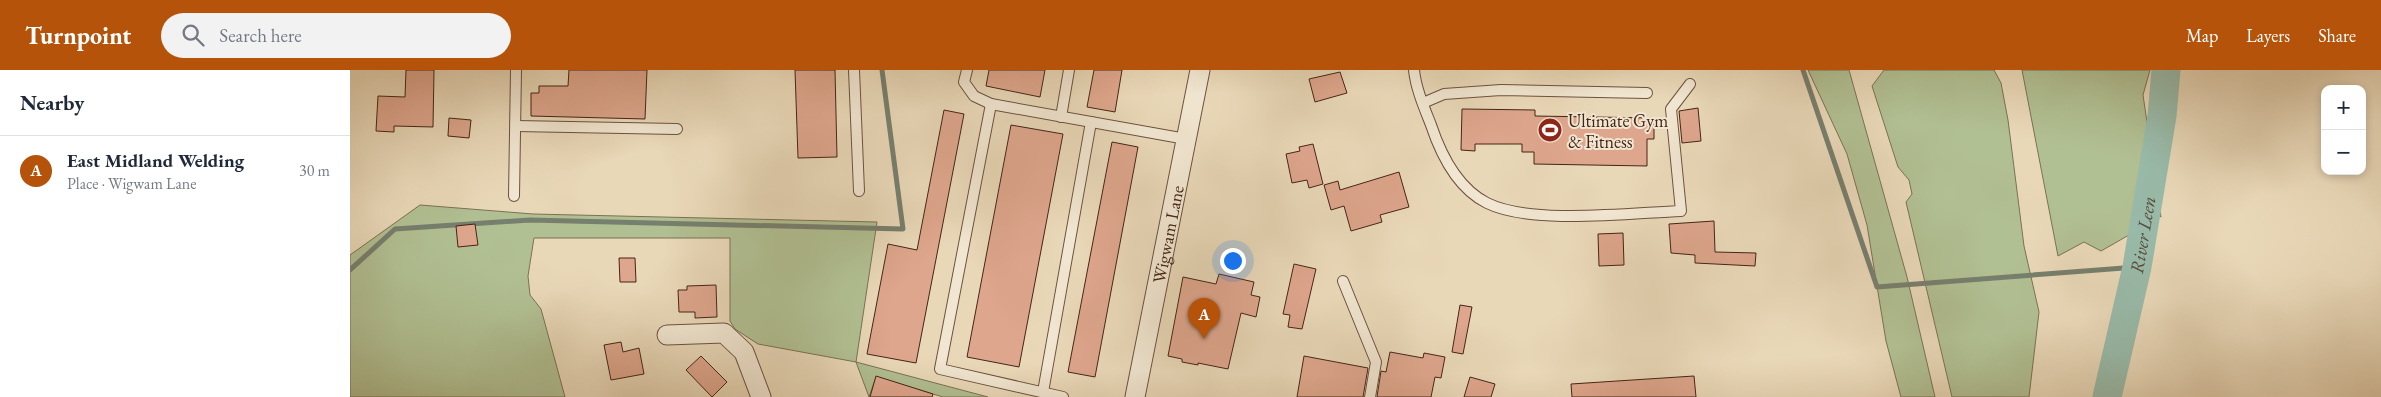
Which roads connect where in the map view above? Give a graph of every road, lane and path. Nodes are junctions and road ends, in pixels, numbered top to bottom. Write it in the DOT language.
graph roads {
  1 [pos="516,70"];
  2 [pos="854,70"];
  3 [pos="967,70"];
  4 [pos="1069,70"];
  5 [pos="1200,70"];
  6 [pos="1414,70"];
  7 [pos="1690,84"];
  8 [pos="1646,93"];
  9 [pos="1423,103"];
  10 [pos="991,104"];
  11 [pos="1060,117"];
  12 [pos="1091,122"];
  13 [pos="516,126"];
  14 [pos="678,129"];
  15 [pos="1186,139"];
  16 [pos="859,191"];
  17 [pos="514,196"];
  18 [pos="1343,281"];
  19 [pos="667,334"];
  20 [pos="1043,392"];
  21 [pos="761,397"];
  22 [pos="1063,397"];
  23 [pos="1135,397"];
  24 [pos="1370,397"];
  1 -- 13 [label="lane"];
  2 -- 16 [label="lane"];
  3 -- 10 [label="lane"];
  4 -- 11 [label="lane"];
  5 -- 15 [label="street, Wigwam Lane"];
  6 -- 9 [label="lane"];
  7 -- 9 [label="lane"];
  8 -- 9 [label="lane"];
  10 -- 11 [label="lane"];
  10 -- 20 [label="lane"];
  11 -- 12 [label="lane"];
  12 -- 15 [label="lane"];
  12 -- 20 [label="lane"];
  13 -- 14 [label="lane"];
  13 -- 17 [label="lane"];
  15 -- 23 [label="street, Wigwam Lane"];
  18 -- 24 [label="lane"];
  19 -- 21 [label="street"];
  20 -- 22 [label="lane"];
}
